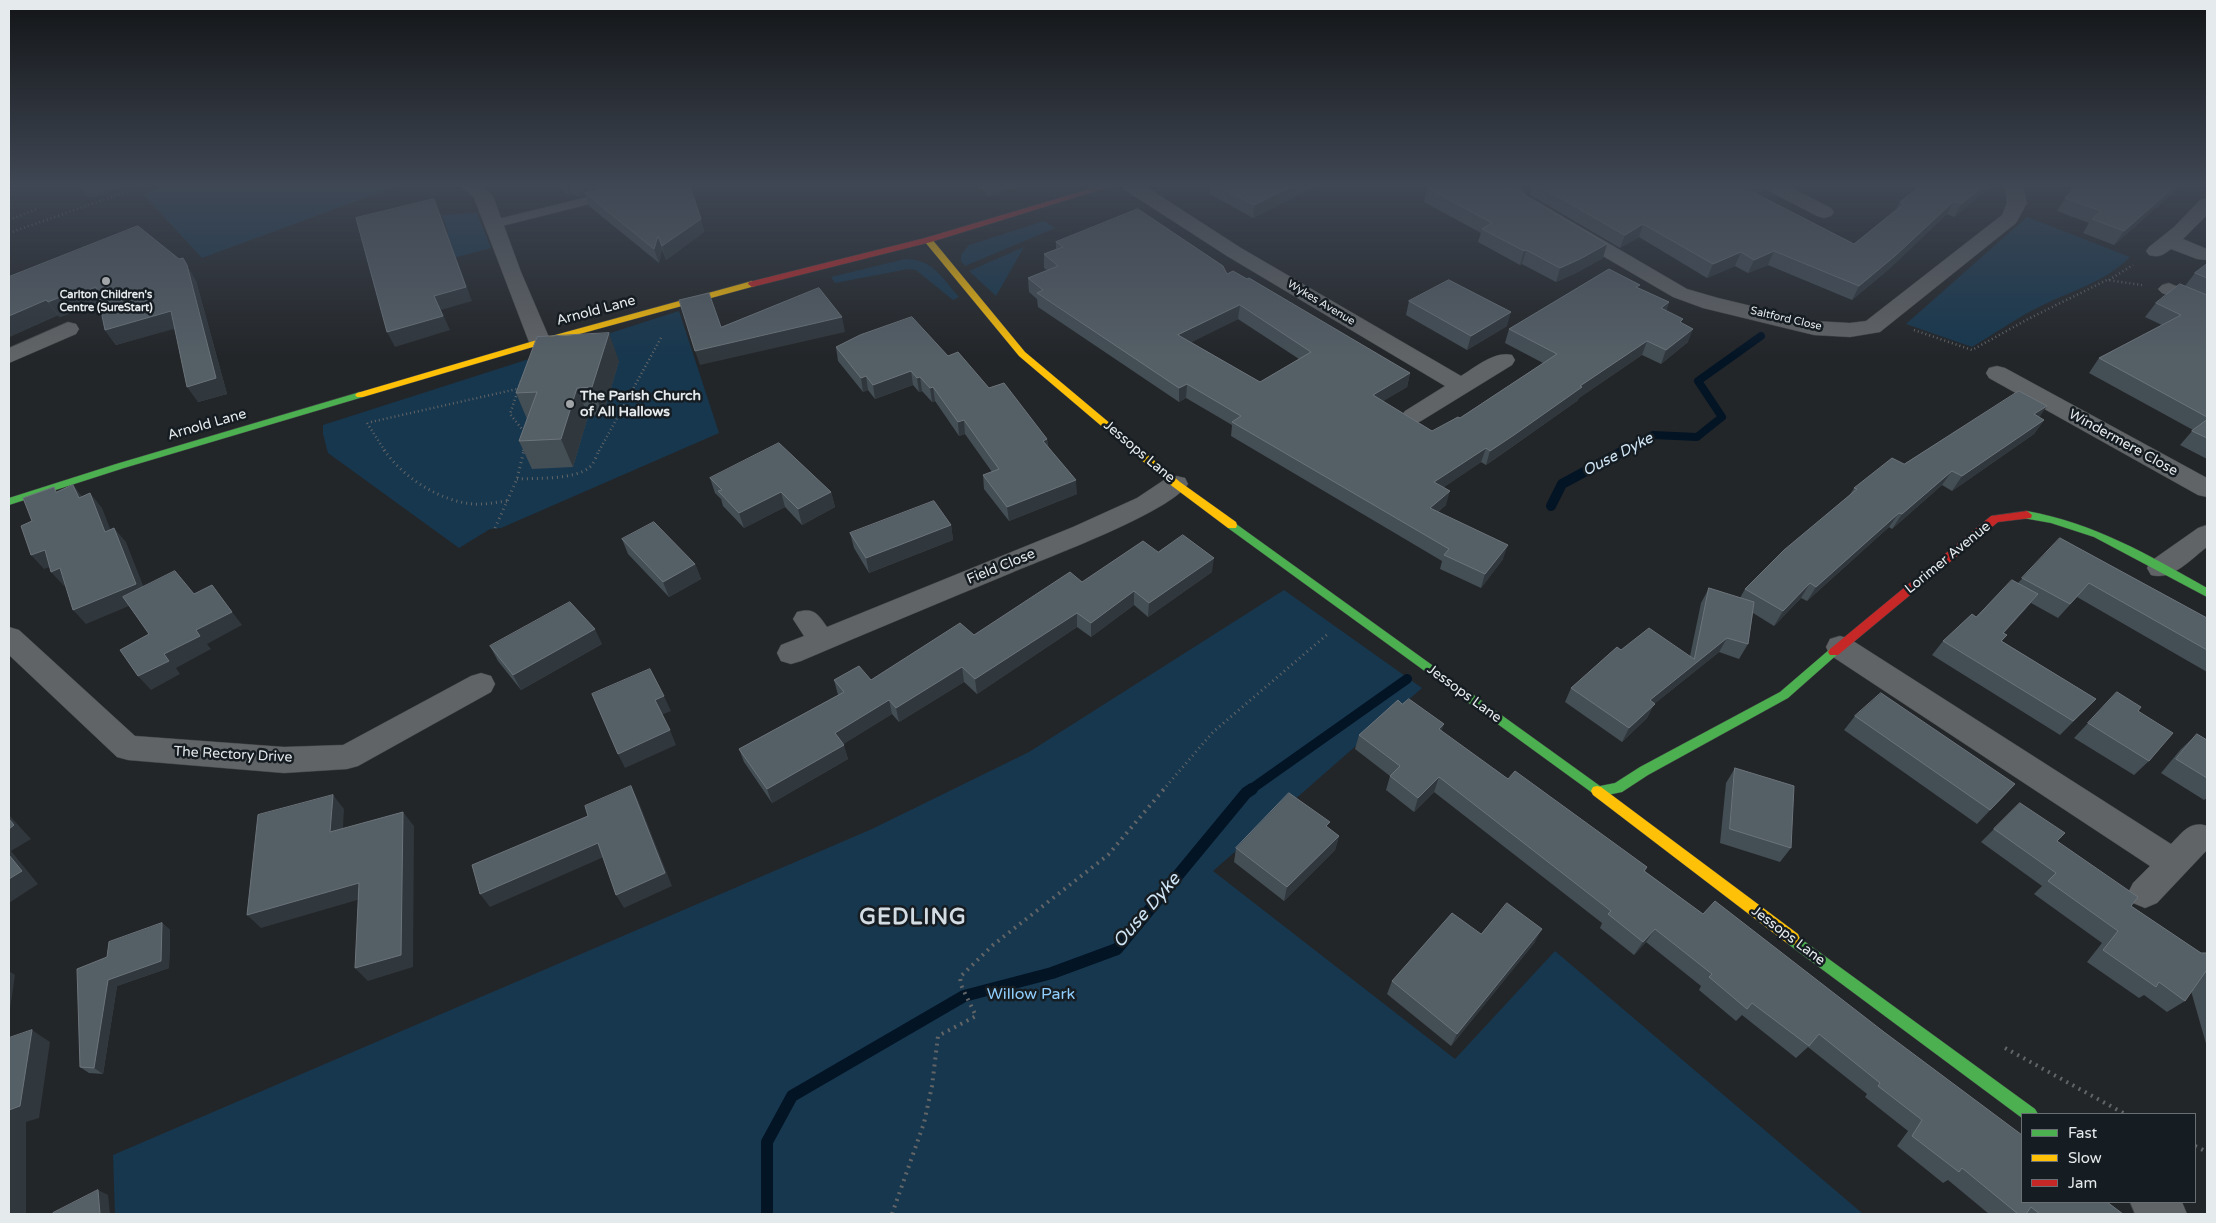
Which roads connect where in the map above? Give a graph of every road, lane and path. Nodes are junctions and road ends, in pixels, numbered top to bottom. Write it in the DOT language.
graph roads {
  1 [pos="501,243"];
  2 [pos="916,243"];
  3 [pos="931,243"];
  4 [pos="1220,243"];
  5 [pos="1593,243"];
  6 [pos="1978,243"];
  7 [pos="2165,243"];
  8 [pos="2204,255"];
  9 [pos="2169,289"];
  10 [pos="698,299"];
  11 [pos="2207,307"];
  12 [pos="1872,327"];
  13 [pos="68,329"];
  14 [pos="540,342"];
  15 [pos="9,356"];
  16 [pos="1504,360"];
  17 [pos="1997,373"];
  18 [pos="522,378"];
  19 [pos="2061,381"];
  20 [pos="1461,386"];
  21 [pos="524,388"];
  22 [pos="517,389"];
  23 [pos="2039,396"];
  24 [pos="1413,416"];
  25 [pos="527,436"];
  26 [pos="525,444"];
  27 [pos="517,479"];
  28 [pos="1176,484"];
  29 [pos="2207,489"];
  30 [pos="508,501"];
  31 [pos="9,502"];
  32 [pos="496,528"];
  33 [pos="2207,534"];
  34 [pos="2160,568"];
  35 [pos="2207,593"];
  36 [pos="1353,613"];
  37 [pos="9,638"];
  38 [pos="1840,647"];
  39 [pos="791,653"];
  40 [pos="482,684"];
  41 [pos="1598,792"];
  42 [pos="2199,837"];
  43 [pos="2174,864"];
  44 [pos="2145,893"];
  45 [pos="2029,1113"];
  46 [pos="2151,1203"];
  47 [pos="892,1214"];
  48 [pos="2167,1214"];
  1 -- 14 [label="street"];
  2 -- 10 [label="street, Arnold Lane"];
  3 -- 28 [label="street, Jessops Lane"];
  4 -- 20 [label="street, Wykes Avenue"];
  5 -- 12 [label="street, Saltford Close"];
  6 -- 12 [label="street"];
  7 -- 8 [label="street"];
  9 -- 11 [label="street"];
  9 -- 12 [label="path"];
  10 -- 14 [label="street, Arnold Lane"];
  10 -- 27 [label="path"];
  13 -- 15 [label="street"];
  14 -- 31 [label="street, Arnold Lane"];
  16 -- 20 [label="street"];
  17 -- 23 [label="street, Windermere Close"];
  18 -- 22 [label="path"];
  19 -- 23 [label="street"];
  20 -- 24 [label="street"];
  21 -- 22 [label="path"];
  22 -- 25 [label="path"];
  22 -- 30 [label="path"];
  23 -- 29 [label="street, Windermere Close"];
  26 -- 27 [label="path"];
  27 -- 30 [label="path"];
  28 -- 36 [label="street, Jessops Lane"];
  28 -- 39 [label="street, Field Close"];
  30 -- 32 [label="path"];
  33 -- 34 [label="street"];
  34 -- 35 [label="street, Lorimer Avenue"];
  34 -- 38 [label="street, Lorimer Avenue"];
  36 -- 41 [label="street, Jessops Lane"];
  36 -- 47 [label="path"];
  37 -- 40 [label="street, The Rectory Drive"];
  38 -- 41 [label="street, Lorimer Avenue"];
  38 -- 43 [label="street"];
  41 -- 45 [label="street, Jessops Lane"];
  42 -- 43 [label="street"];
  43 -- 44 [label="street"];
  46 -- 48 [label="street"];
}
